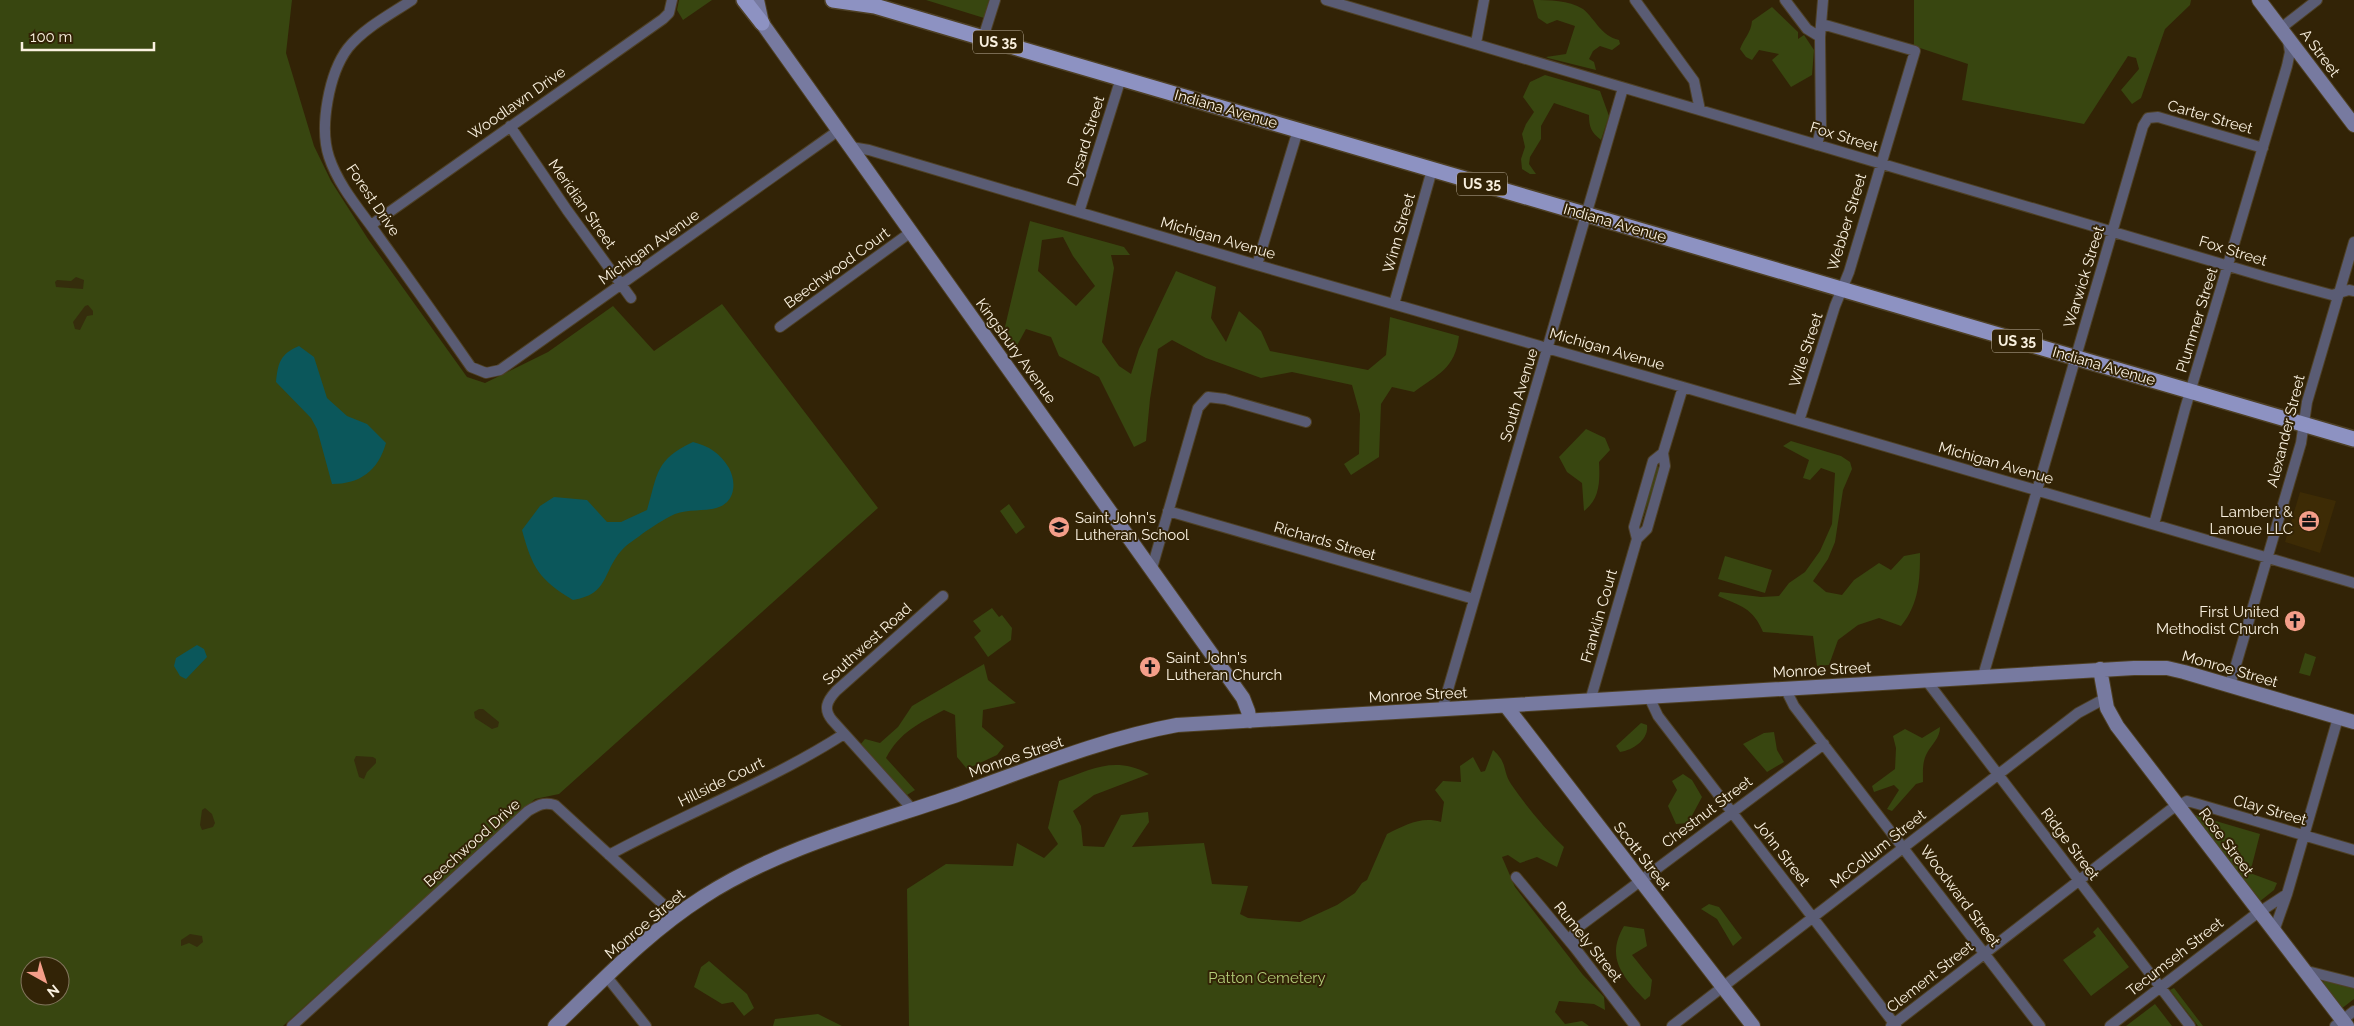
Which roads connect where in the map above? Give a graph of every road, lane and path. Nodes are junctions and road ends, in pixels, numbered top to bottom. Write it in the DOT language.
graph roads {
  1 [pos="412,0"];
  2 [pos="672,0"];
  3 [pos="744,0"];
  4 [pos="757,0"];
  5 [pos="833,0"];
  6 [pos="861,0"];
  7 [pos="995,0"];
  8 [pos="1326,0"];
  9 [pos="1484,0"];
  10 [pos="1635,0"];
  11 [pos="1785,0"];
  12 [pos="1823,0"];
  13 [pos="2259,0"];
  14 [pos="2317,0"];
  15 [pos="875,6"];
  16 [pos="762,23"];
  17 [pos="1822,24"];
  18 [pos="2284,33"];
  19 [pos="1820,37"];
  20 [pos="983,38"];
  21 [pos="1476,43"];
  22 [pos="1121,78"];
  23 [pos="1624,88"];
  24 [pos="1700,110"];
  25 [pos="2148,118"];
  26 [pos="2354,125"];
  27 [pos="510,126"];
  28 [pos="839,130"];
  29 [pos="1298,130"];
  30 [pos="1817,145"];
  31 [pos="851,147"];
  32 [pos="2263,148"];
  33 [pos="1881,164"];
  34 [pos="1432,170"];
  35 [pos="1079,212"];
  36 [pos="1586,214"];
  37 [pos="371,226"];
  38 [pos="2113,231"];
  39 [pos="911,232"];
  40 [pos="2354,242"];
  41 [pos="1257,265"];
  42 [pos="2229,266"];
  43 [pos="622,285"];
  44 [pos="1843,289"];
  45 [pos="2354,291"];
  46 [pos="2341,292"];
  47 [pos="631,298"];
  48 [pos="1394,304"];
  49 [pos="780,328"];
  50 [pos="1548,348"];
  51 [pos="2076,358"];
  52 [pos="471,367"];
  53 [pos="1683,387"];
  54 [pos="2191,390"];
  55 [pos="1799,421"];
  56 [pos="1306,422"];
  57 [pos="2306,424"];
  58 [pos="2354,439"];
  59 [pos="2036,491"];
  60 [pos="1168,511"];
  61 [pos="2154,524"];
  62 [pos="2268,558"];
  63 [pos="1152,568"];
  64 [pos="2354,583"];
  65 [pos="943,596"];
  66 [pos="1474,599"];
  67 [pos="2100,669"];
  68 [pos="1983,676"];
  69 [pos="1926,680"];
  70 [pos="2230,685"];
  71 [pos="1785,688"];
  72 [pos="1649,697"];
  73 [pos="2104,699"];
  74 [pos="1590,701"];
  75 [pos="1506,706"];
  76 [pos="1442,710"];
  77 [pos="2338,718"];
  78 [pos="1250,721"];
  79 [pos="2354,722"];
  80 [pos="844,734"];
  81 [pos="1824,744"];
  82 [pos="1998,776"];
  83 [pos="2177,805"];
  84 [pos="913,810"];
  85 [pos="1732,813"];
  86 [pos="2304,836"];
  87 [pos="1904,848"];
  88 [pos="2354,850"];
  89 [pos="609,855"];
  90 [pos="1516,877"];
  91 [pos="2080,881"];
  92 [pos="1641,882"];
  93 [pos="2287,894"];
  94 [pos="2259,912"];
  95 [pos="1814,917"];
  96 [pos="674,918"];
  97 [pos="2274,931"];
  98 [pos="1575,948"];
  99 [pos="1984,953"];
  100 [pos="2303,970"];
  101 [pos="607,977"];
  102 [pos="2354,983"];
  103 [pos="1723,987"];
  104 [pos="2161,988"];
  105 [pos="2354,1010"];
  106 [pos="2341,1024"];
  107 [pos="1894,1025"];
  108 [pos="292,1026"];
  109 [pos="555,1026"];
  110 [pos="646,1026"];
  111 [pos="1635,1026"];
  112 [pos="1672,1026"];
  113 [pos="1753,1026"];
  114 [pos="2040,1026"];
  115 [pos="2110,1026"];
  116 [pos="2190,1026"];
  1 -- 37 [label="street, Forest Drive"];
  2 -- 27 [label="street, Woodlawn Drive"];
  3 -- 16 [label="main road"];
  4 -- 16 [label="main road, Kingsbury Avenue"];
  5 -- 15 [label="main road, Indiana Avenue / US 35"];
  6 -- 15 [label="main road, Indiana Avenue / US 35"];
  7 -- 20 [label="street"];
  8 -- 21 [label="street, Fox Street"];
  9 -- 21 [label="street"];
  10 -- 24 [label="street"];
  11 -- 19 [label="street"];
  12 -- 17 [label="street"];
  13 -- 18 [label="main road, A Street"];
  14 -- 18 [label="street"];
  15 -- 20 [label="main road, Indiana Avenue / US 35"];
  16 -- 28 [label="main road, Kingsbury Avenue"];
  17 -- 19 [label="street"];
  17 -- 33 [label="street"];
  18 -- 26 [label="main road, A Street"];
  18 -- 32 [label="street, Plummer Street"];
  19 -- 30 [label="street"];
  20 -- 22 [label="main road, Indiana Avenue / US 35"];
  21 -- 23 [label="street, Fox Street"];
  22 -- 29 [label="main road, Indiana Avenue / US 35"];
  22 -- 35 [label="street, Dysard Street"];
  23 -- 24 [label="street, Fox Street"];
  23 -- 36 [label="street, South Avenue"];
  24 -- 30 [label="street, Fox Street"];
  25 -- 32 [label="street, Carter Street"];
  25 -- 38 [label="street, Warwick Street"];
  27 -- 37 [label="street, Woodlawn Drive"];
  27 -- 43 [label="street, Meridian Street"];
  28 -- 31 [label="main road, Kingsbury Avenue"];
  28 -- 43 [label="street, Michigan Avenue"];
  29 -- 34 [label="main road, Indiana Avenue / US 35"];
  29 -- 41 [label="street"];
  30 -- 33 [label="street, Fox Street"];
  31 -- 35 [label="street, Michigan Avenue"];
  31 -- 39 [label="main road, Kingsbury Avenue"];
  32 -- 42 [label="street, Plummer Street"];
  33 -- 38 [label="street, Fox Street"];
  33 -- 44 [label="street, Webber Street"];
  34 -- 36 [label="main road, Indiana Avenue / US 35"];
  34 -- 48 [label="street, Winn Street"];
  35 -- 41 [label="street, Michigan Avenue"];
  36 -- 44 [label="main road, Indiana Avenue / US 35"];
  36 -- 50 [label="street, South Avenue"];
  37 -- 52 [label="street, Forest Drive"];
  38 -- 42 [label="street, Fox Street"];
  38 -- 51 [label="street, Warwick Street"];
  39 -- 49 [label="street, Beechwood Court"];
  39 -- 63 [label="main road, Kingsbury Avenue"];
  40 -- 46 [label="street, Alexander Street"];
  41 -- 48 [label="street, Michigan Avenue"];
  42 -- 46 [label="street, Fox Street"];
  42 -- 54 [label="street, Plummer Street"];
  43 -- 47 [label="street, Meridian Street"];
  43 -- 52 [label="street, Michigan Avenue"];
  44 -- 51 [label="main road, Indiana Avenue / US 35"];
  44 -- 55 [label="street, Wile Street"];
  45 -- 46 [label="street, Fox Street"];
  46 -- 57 [label="street, Alexander Street"];
  48 -- 50 [label="street, Michigan Avenue"];
  50 -- 53 [label="street, Michigan Avenue"];
  50 -- 66 [label="street, South Avenue"];
  51 -- 54 [label="main road, Indiana Avenue / US 35"];
  51 -- 59 [label="street, Warwick Street"];
  53 -- 55 [label="street, Michigan Avenue"];
  53 -- 74 [label="street, Franklin Court"];
  54 -- 57 [label="main road, Indiana Avenue / US 35"];
  54 -- 61 [label="street, Plummer Street"];
  55 -- 59 [label="street, Michigan Avenue"];
  56 -- 60 [label="street"];
  57 -- 58 [label="main road, Indiana Avenue / US 35"];
  57 -- 62 [label="street, Alexander Street"];
  59 -- 61 [label="street, Michigan Avenue"];
  59 -- 68 [label="street, Warwick Street"];
  60 -- 63 [label="street"];
  60 -- 66 [label="street, Richards Street"];
  61 -- 62 [label="street, Michigan Avenue"];
  62 -- 64 [label="street, Michigan Avenue"];
  62 -- 70 [label="street, Alexander Street"];
  63 -- 78 [label="main road, Kingsbury Avenue"];
  65 -- 80 [label="street, Southwest Road"];
  66 -- 76 [label="street, South Avenue"];
  67 -- 68 [label="main road, Monroe Street"];
  67 -- 70 [label="main road, Monroe Street"];
  67 -- 73 [label="main road, Rose Street"];
  68 -- 69 [label="main road, Monroe Street"];
  69 -- 71 [label="main road, Monroe Street"];
  69 -- 82 [label="street, Ridge Street"];
  70 -- 77 [label="main road, Monroe Street"];
  71 -- 72 [label="main road, Monroe Street"];
  71 -- 81 [label="street, Woodward Street"];
  72 -- 74 [label="main road, Monroe Street"];
  72 -- 85 [label="street, John Street"];
  73 -- 82 [label="street, McCollum Street"];
  73 -- 83 [label="main road, Rose Street"];
  74 -- 75 [label="main road, Monroe Street"];
  75 -- 76 [label="main road, Monroe Street"];
  75 -- 92 [label="main road, Scott Street"];
  76 -- 78 [label="main road, Monroe Street"];
  77 -- 79 [label="main road, Monroe Street"];
  77 -- 86 [label="street"];
  78 -- 84 [label="main road, Monroe Street"];
  80 -- 84 [label="street, Southwest Road"];
  80 -- 89 [label="street, Hillside Court"];
  81 -- 85 [label="street, Chestnut Street"];
  81 -- 87 [label="street, Woodward Street"];
  82 -- 87 [label="street, McCollum Street"];
  82 -- 91 [label="street, Ridge Street"];
  83 -- 86 [label="street, Clay Street"];
  83 -- 91 [label="street, Clement Street"];
  83 -- 94 [label="main road, Rose Street"];
  84 -- 96 [label="main road, Monroe Street"];
  85 -- 92 [label="street, Chestnut Street"];
  85 -- 95 [label="street, John Street"];
  86 -- 88 [label="street, Clay Street"];
  86 -- 93 [label="street"];
  87 -- 95 [label="street, McCollum Street"];
  87 -- 99 [label="street, Woodward Street"];
  89 -- 96 [label="street, Beechwood Drive"];
  89 -- 108 [label="street, Beechwood Drive"];
  90 -- 98 [label="street, Rumely Street"];
  91 -- 99 [label="street, Clement Street"];
  91 -- 104 [label="street, Ridge Street"];
  92 -- 98 [label="street, Chestnut Street"];
  92 -- 103 [label="main road, Scott Street"];
  93 -- 94 [label="street, Tecumseh Street"];
  93 -- 97 [label="street"];
  94 -- 97 [label="main road, Rose Street"];
  94 -- 104 [label="street, Tecumseh Street"];
  95 -- 103 [label="street, McCollum Street"];
  95 -- 107 [label="street, John Street"];
  96 -- 101 [label="main road, Monroe Street"];
  97 -- 100 [label="main road, Rose Street"];
  98 -- 111 [label="street, Rumely Street"];
  99 -- 107 [label="street, Clement Street"];
  99 -- 114 [label="street, Woodward Street"];
  100 -- 102 [label="street"];
  100 -- 106 [label="main road, Rose Street"];
  101 -- 109 [label="main road, Monroe Street"];
  101 -- 110 [label="street"];
  103 -- 112 [label="street, McCollum Street"];
  103 -- 113 [label="main road, Scott Street"];
  104 -- 115 [label="street, Tecumseh Street"];
  104 -- 116 [label="street, Ridge Street"];
  105 -- 106 [label="street"];
}
